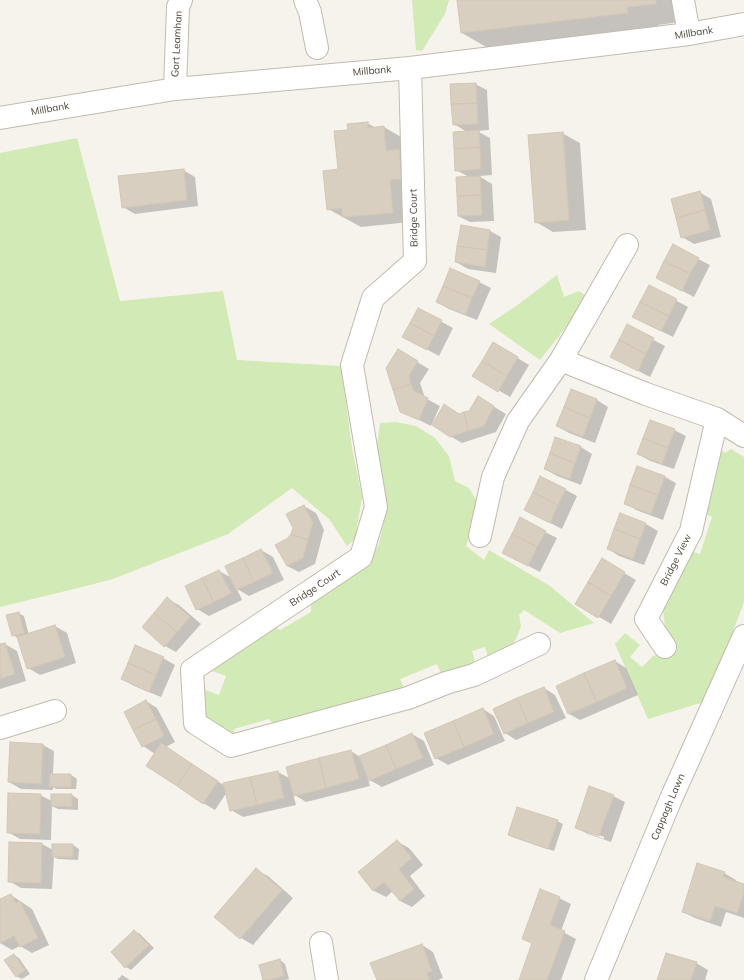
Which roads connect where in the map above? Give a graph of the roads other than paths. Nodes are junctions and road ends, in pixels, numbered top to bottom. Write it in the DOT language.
graph roads {
  1 [pos="181,0"];
  2 [pos="305,0"];
  3 [pos="683,0"];
  4 [pos="744,24"];
  5 [pos="689,34"];
  6 [pos="318,48"];
  7 [pos="410,68"];
  8 [pos="175,89"];
  9 [pos="0,118"];
  10 [pos="627,245"];
  11 [pos="561,360"];
  12 [pos="717,419"];
  13 [pos="744,436"];
  14 [pos="480,536"];
  15 [pos="744,636"];
  16 [pos="539,644"];
  17 [pos="665,647"];
  18 [pos="55,711"];
  19 [pos="0,728"];
  20 [pos="321,943"];
  21 [pos="327,980"];
  22 [pos="596,980"];
  1 -- 8 [label="street, Gort Leamhan"];
  2 -- 6 [label="street"];
  3 -- 5 [label="street"];
  4 -- 5 [label="street, Millbank"];
  5 -- 7 [label="street, Millbank"];
  7 -- 8 [label="street, Millbank"];
  7 -- 16 [label="street, Bridge Court"];
  8 -- 9 [label="street, Millbank"];
  10 -- 11 [label="street"];
  11 -- 12 [label="street"];
  11 -- 14 [label="street"];
  12 -- 13 [label="street"];
  12 -- 17 [label="street, Bridge View"];
  15 -- 22 [label="street, Cappagh Lawn"];
  18 -- 19 [label="street"];
  20 -- 21 [label="street"];
}
